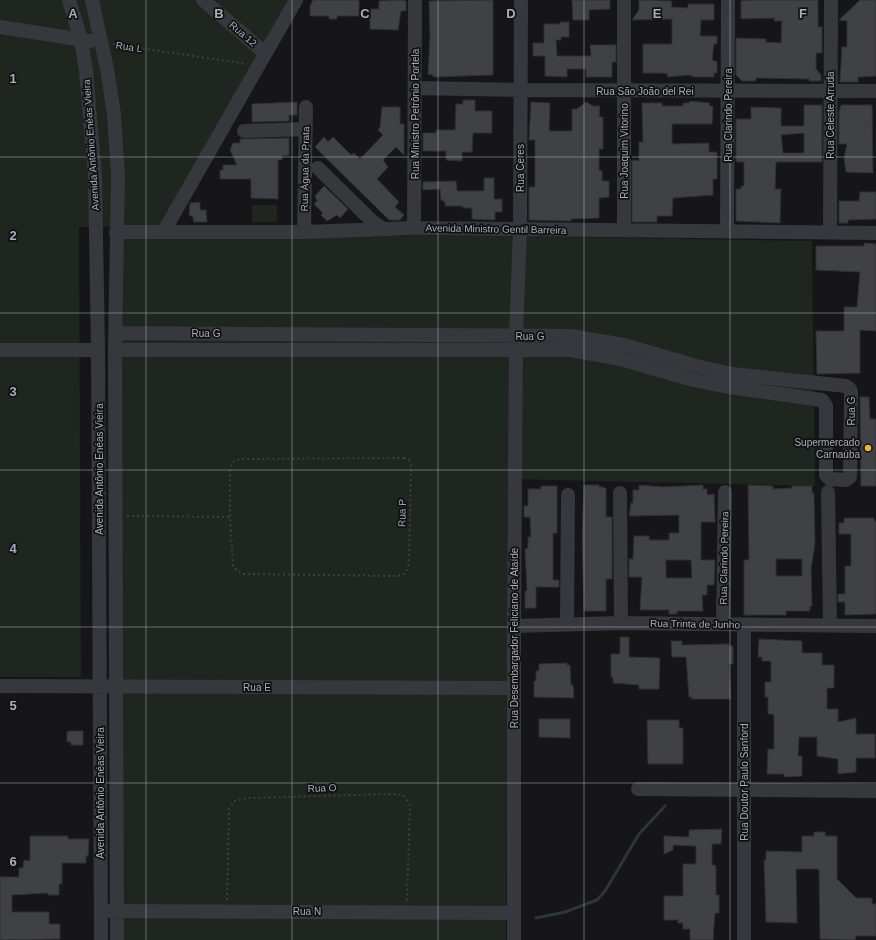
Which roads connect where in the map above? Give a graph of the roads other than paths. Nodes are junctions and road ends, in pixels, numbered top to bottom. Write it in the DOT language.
graph roads {
  1 [pos="69,0"];
  2 [pos="92,0"];
  3 [pos="203,0"];
  4 [pos="296,0"];
  5 [pos="415,0"];
  6 [pos="521,0"];
  7 [pos="624,0"];
  8 [pos="728,0"];
  9 [pos="831,0"];
  10 [pos="0,27"];
  11 [pos="81,40"];
  12 [pos="102,43"];
  13 [pos="265,53"];
  14 [pos="415,88"];
  15 [pos="521,90"];
  16 [pos="624,90"];
  17 [pos="728,91"];
  18 [pos="830,91"];
  19 [pos="876,91"];
  20 [pos="306,107"];
  21 [pos="306,128"];
  22 [pos="244,131"];
  23 [pos="318,168"];
  24 [pos="382,228"];
  25 [pos="414,228"];
  26 [pos="520,229"];
  27 [pos="624,230"];
  28 [pos="164,231"];
  29 [pos="727,231"];
  30 [pos="830,231"];
  31 [pos="116,232"];
  32 [pos="304,232"];
  33 [pos="876,233"];
  34 [pos="116,333"];
  35 [pos="516,342"];
  36 [pos="0,350"];
  37 [pos="98,350"];
  38 [pos="115,350"];
  39 [pos="813,383"];
  40 [pos="812,398"];
  41 [pos="620,492"];
  42 [pos="725,492"];
  43 [pos="828,492"];
  44 [pos="568,495"];
  45 [pos="621,623"];
  46 [pos="567,624"];
  47 [pos="723,624"];
  48 [pos="830,624"];
  49 [pos="744,625"];
  50 [pos="514,626"];
  51 [pos="876,626"];
  52 [pos="0,686"];
  53 [pos="100,687"];
  54 [pos="116,687"];
  55 [pos="514,688"];
  56 [pos="638,789"];
  57 [pos="743,791"];
  58 [pos="876,791"];
  59 [pos="101,910"];
  60 [pos="118,911"];
  61 [pos="514,913"];
  62 [pos="101,940"];
  63 [pos="117,940"];
  64 [pos="514,940"];
  65 [pos="744,940"];
  1 -- 11 [label="street, Avenida Antônio Enéas Vieira"];
  2 -- 12 [label="street, Avenida Antônio Enéas Vieira"];
  3 -- 13 [label="street, Rua 12"];
  4 -- 13 [label="street"];
  5 -- 14 [label="street, Rua Ministro Petrônio Portela"];
  6 -- 15 [label="street, Rua Ceres"];
  7 -- 16 [label="street, Rua Joaquim Vitorino"];
  8 -- 17 [label="street, Rua Clarindo Pereira"];
  9 -- 18 [label="street, Rua Celeste Arruda"];
  10 -- 11 [label="street, Rua L"];
  11 -- 12 [label="street, Rua L"];
  11 -- 37 [label="street, Avenida Antônio Enéas Vieira"];
  12 -- 31 [label="street, Avenida Antônio Enéas Vieira"];
  13 -- 28 [label="street"];
  14 -- 15 [label="street, Rua São João del Rei"];
  14 -- 25 [label="street, Rua Ministro Petrônio Portela"];
  15 -- 16 [label="street, Rua São João del Rei"];
  15 -- 26 [label="street, Rua Ceres"];
  16 -- 17 [label="street, Rua São João del Rei"];
  16 -- 27 [label="street, Rua Joaquim Vitorino"];
  17 -- 18 [label="street, Rua São João del Rei"];
  17 -- 29 [label="street, Rua Clarindo Pereira"];
  18 -- 19 [label="street, Rua São João del Rei"];
  18 -- 30 [label="street, Rua Celeste Arruda"];
  20 -- 21 [label="street, Rua Água da Prata"];
  21 -- 22 [label="street"];
  21 -- 32 [label="street, Rua Água da Prata"];
  23 -- 24 [label="street"];
  24 -- 25 [label="street, Avenida Ministro Gentil Barreira"];
  24 -- 32 [label="street, Avenida Ministro Gentil Barreira"];
  25 -- 26 [label="street, Avenida Ministro Gentil Barreira"];
  26 -- 27 [label="street, Avenida Ministro Gentil Barreira"];
  26 -- 35 [label="street, Rua Ceres"];
  27 -- 29 [label="street, Avenida Ministro Gentil Barreira"];
  28 -- 31 [label="street, Avenida Ministro Gentil Barreira"];
  28 -- 32 [label="street, Avenida Ministro Gentil Barreira"];
  29 -- 30 [label="street, Avenida Ministro Gentil Barreira"];
  30 -- 33 [label="street, Avenida Ministro Gentil Barreira"];
  31 -- 34 [label="street, Avenida Antônio Enéas Vieira"];
  34 -- 35 [label="street, Rua G"];
  34 -- 38 [label="street, Avenida Antônio Enéas Vieira"];
  35 -- 38 [label="street, Rua G"];
  35 -- 39 [label="street, Rua G"];
  35 -- 40 [label="street, Rua G"];
  35 -- 50 [label="street, Rua Desembargador Feliciano de Ataíde"];
  36 -- 37 [label="street"];
  37 -- 53 [label="street, Avenida Antônio Enéas Vieira"];
  38 -- 54 [label="street, Avenida Antônio Enéas Vieira"];
  39 -- 40 [label="street"];
  39 -- 40 [label="street, Rua G"];
  41 -- 45 [label="street"];
  42 -- 47 [label="street, Rua Clarindo Pereira"];
  43 -- 48 [label="street"];
  44 -- 46 [label="street"];
  45 -- 46 [label="street, Rua Trinta de Junho"];
  45 -- 47 [label="street, Rua Trinta de Junho"];
  46 -- 50 [label="street, Rua Trinta de Junho"];
  47 -- 49 [label="street, Rua Trinta de Junho"];
  48 -- 49 [label="street, Rua Trinta de Junho"];
  48 -- 51 [label="street, Rua Trinta de Junho"];
  49 -- 57 [label="street, Rua Doutor Paulo Sanford"];
  50 -- 55 [label="street, Rua Desembargador Feliciano de Ataíde"];
  52 -- 53 [label="street, Rua E"];
  53 -- 54 [label="street, Rua E"];
  53 -- 59 [label="street, Avenida Antônio Enéas Vieira"];
  54 -- 55 [label="street, Rua E"];
  54 -- 60 [label="street, Avenida Antônio Enéas Vieira"];
  55 -- 61 [label="street, Rua Desembargador Feliciano de Ataíde"];
  56 -- 57 [label="street"];
  57 -- 58 [label="street"];
  57 -- 65 [label="street, Rua Doutor Paulo Sanford"];
  59 -- 60 [label="street, Rua N"];
  59 -- 62 [label="street, Avenida Antônio Enéas Vieira"];
  60 -- 61 [label="street, Rua N"];
  60 -- 63 [label="street, Avenida Antônio Enéas Vieira"];
  61 -- 64 [label="street, Rua Desembargador Feliciano de Ataíde"];
}
